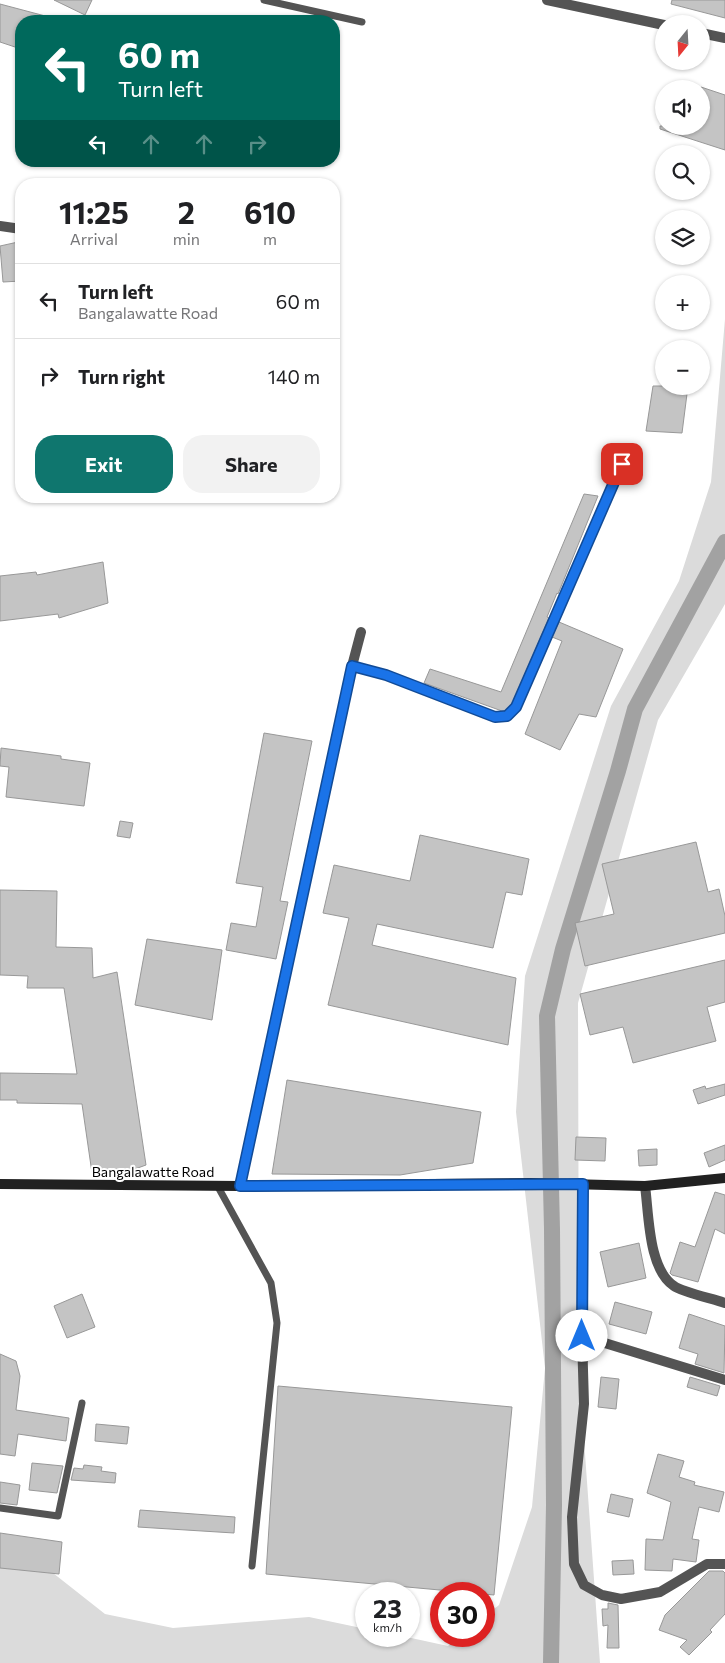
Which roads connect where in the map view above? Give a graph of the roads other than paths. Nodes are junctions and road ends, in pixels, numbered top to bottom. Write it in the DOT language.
graph roads {
  1 [pos="264,0"];
  2 [pos="547,0"];
  3 [pos="331,15"];
  4 [pos="340,17"];
  5 [pos="362,22"];
  6 [pos="655,23"];
  7 [pos="710,35"];
  8 [pos="725,38"];
  9 [pos="0,226"];
  10 [pos="15,228"];
  11 [pos="622,464"];
  12 [pos="361,632"];
  13 [pos="352,666"];
  14 [pos="725,1178"];
  15 [pos="0,1184"];
  16 [pos="583,1184"];
  17 [pos="217,1185"];
  18 [pos="240,1186"];
  19 [pos="645,1186"];
  20 [pos="725,1303"];
  21 [pos="582,1336"];
  22 [pos="725,1380"];
  23 [pos="82,1403"];
  24 [pos="0,1508"];
  25 [pos="725,1564"];
  26 [pos="252,1566"];
  1 -- 3 [label="lane"];
  2 -- 6 [label="street"];
  4 -- 5 [label="lane"];
  7 -- 8 [label="street"];
  9 -- 10 [label="street"];
  11 -- 13 [label="lane"];
  12 -- 13 [label="street"];
  13 -- 18 [label="street"];
  14 -- 19 [label="street, Bangalawatte Road"];
  15 -- 17 [label="street, Bangalawatte Road"];
  16 -- 18 [label="street, Bangalawatte Road"];
  16 -- 19 [label="street, Bangalawatte Road"];
  16 -- 21 [label="street"];
  17 -- 18 [label="street, Bangalawatte Road"];
  17 -- 26 [label="lane"];
  19 -- 20 [label="street"];
  21 -- 22 [label="street"];
  21 -- 25 [label="street"];
  23 -- 24 [label="lane"];
}
